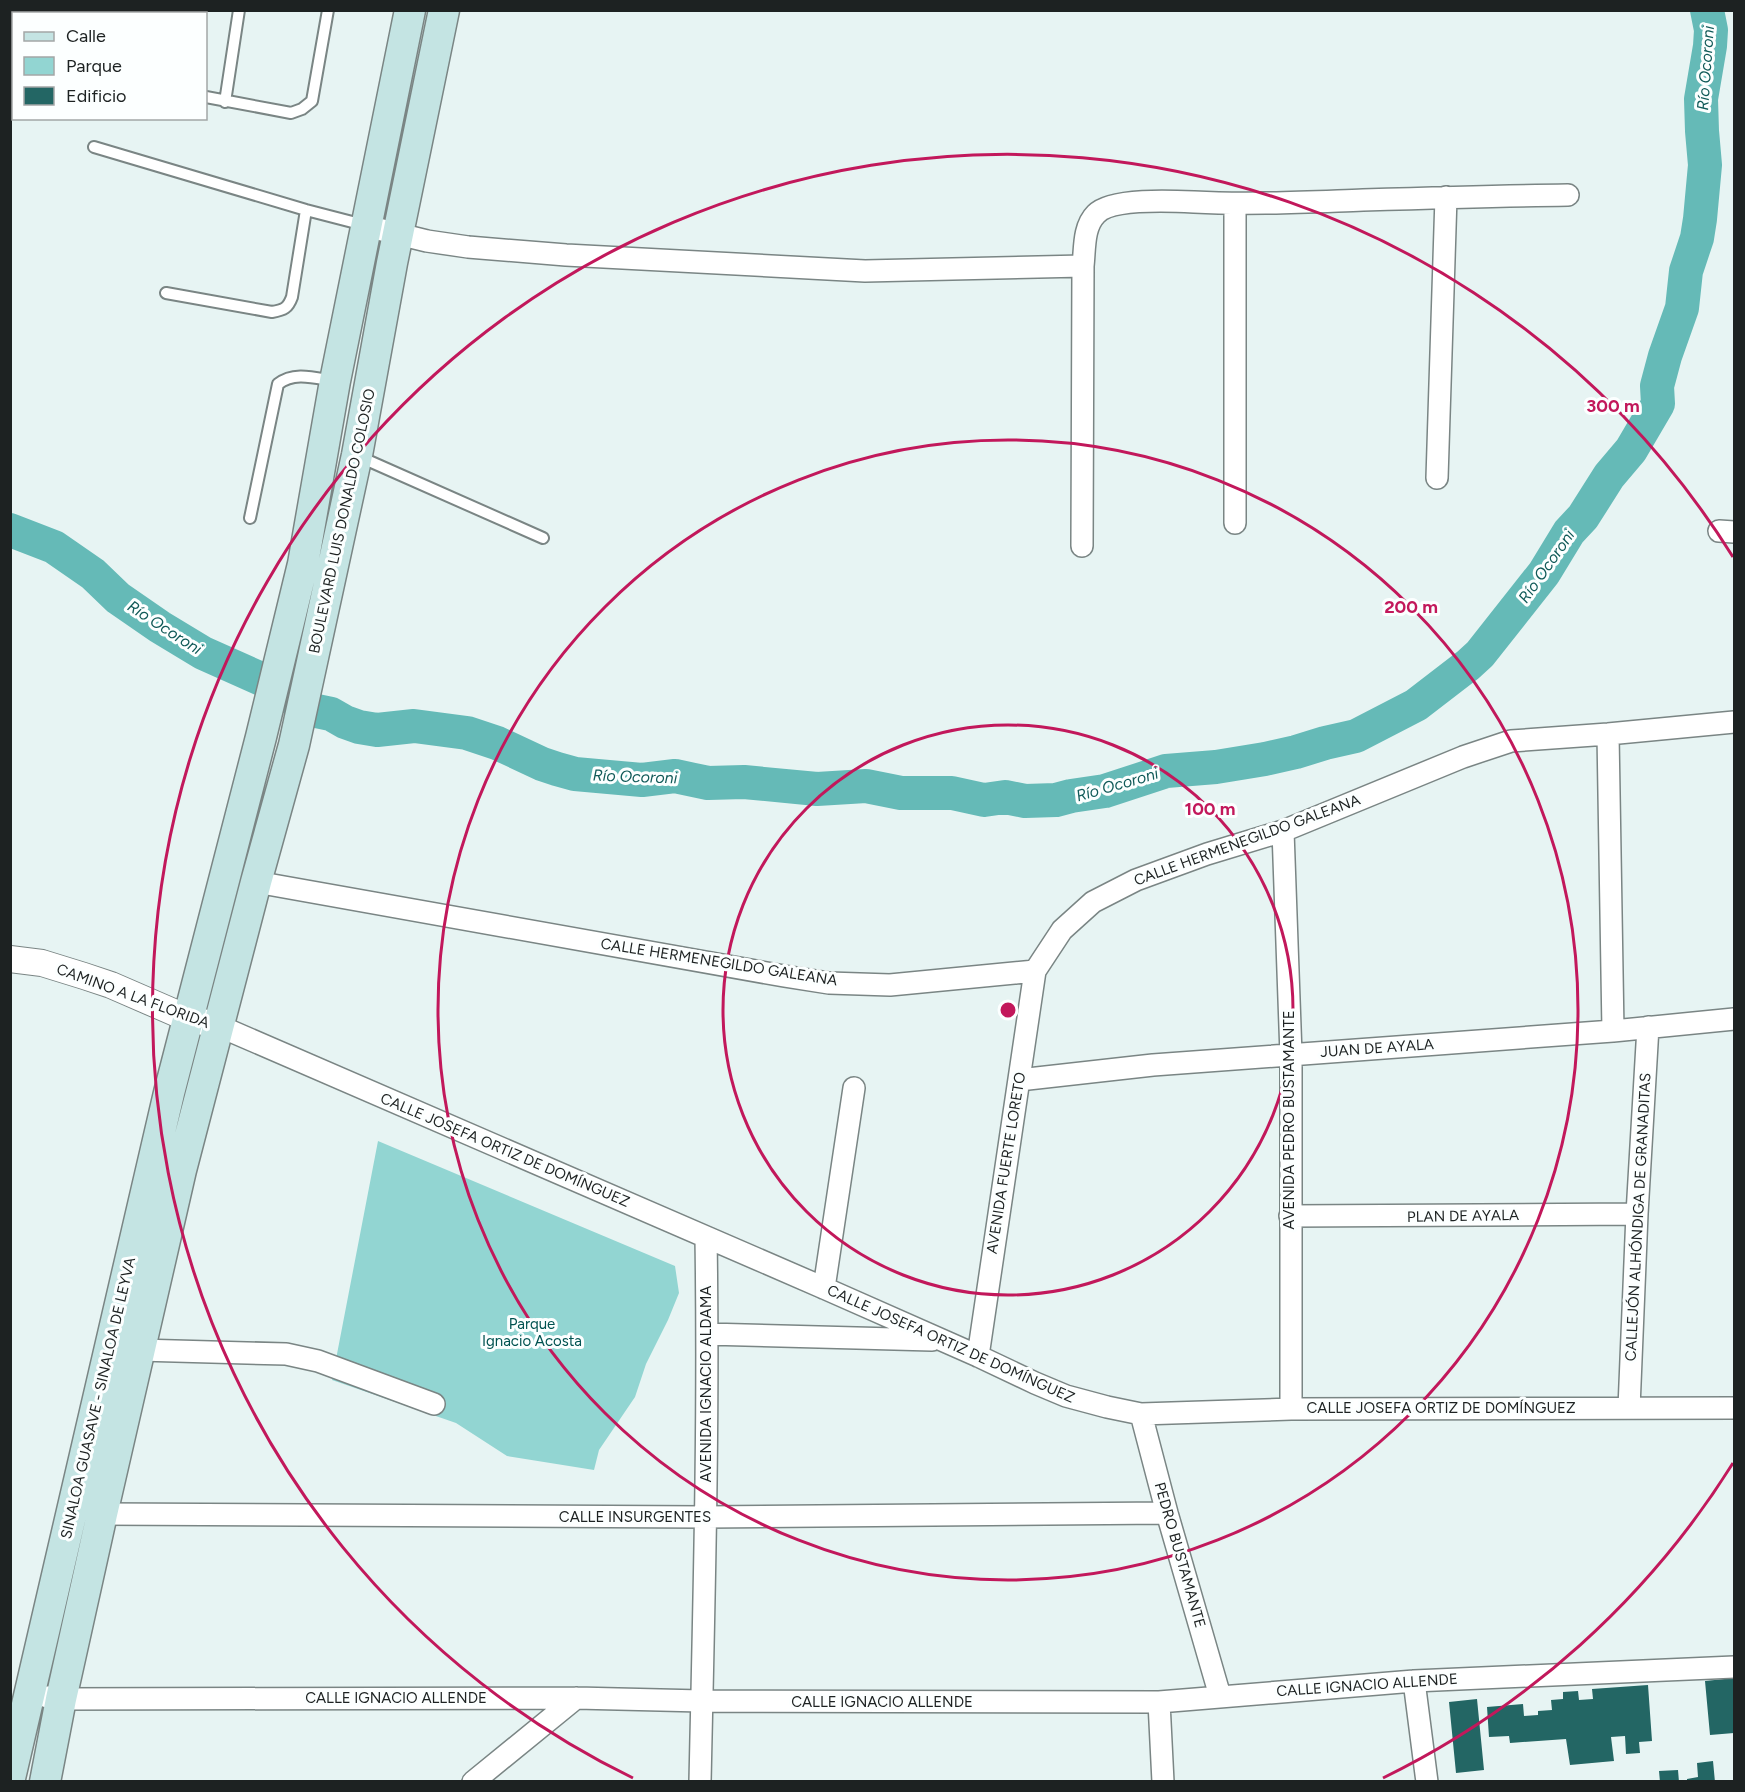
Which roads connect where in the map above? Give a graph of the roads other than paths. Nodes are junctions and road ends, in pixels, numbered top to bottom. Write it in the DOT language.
graph roads {
  1 [pos="239,10"];
  2 [pos="328,10"];
  3 [pos="410,10"];
  4 [pos="444,10"];
  5 [pos="207,98"];
  6 [pos="225,102"];
  7 [pos="94,147"];
  8 [pos="1568,195"];
  9 [pos="1446,197"];
  10 [pos="1235,205"];
  11 [pos="306,210"];
  12 [pos="366,226"];
  13 [pos="398,234"];
  14 [pos="1083,266"];
  15 [pos="166,292"];
  16 [pos="335,381"];
  17 [pos="357,455"];
  18 [pos="1437,478"];
  19 [pos="250,518"];
  20 [pos="1235,522"];
  21 [pos="543,538"];
  22 [pos="1082,546"];
  23 [pos="1734,722"];
  24 [pos="1608,734"];
  25 [pos="1283,831"];
  26 [pos="256,882"];
  27 [pos="10,959"];
  28 [pos="1035,971"];
  29 [pos="187,1018"];
  30 [pos="1734,1019"];
  31 [pos="219,1026"];
  32 [pos="1648,1028"];
  33 [pos="1613,1031"];
  34 [pos="1291,1055"];
  35 [pos="1019,1080"];
  36 [pos="854,1088"];
  37 [pos="1637,1214"];
  38 [pos="1290,1216"];
  39 [pos="706,1238"];
  40 [pos="824,1288"];
  41 [pos="708,1334"];
  42 [pos="943,1341"];
  43 [pos="139,1350"];
  44 [pos="978,1356"];
  45 [pos="434,1404"];
  46 [pos="1629,1408"];
  47 [pos="1734,1408"];
  48 [pos="1291,1409"];
  49 [pos="1141,1413"];
  50 [pos="1167,1513"];
  51 [pos="102,1514"];
  52 [pos="706,1517"];
  53 [pos="1734,1667"];
  54 [pos="1414,1681"];
  55 [pos="29,1695"];
  56 [pos="1220,1696"];
  57 [pos="576,1698"];
  58 [pos="61,1699"];
  59 [pos="702,1701"];
  60 [pos="1159,1702"];
  61 [pos="10,1778"];
  62 [pos="45,1782"];
  63 [pos="472,1782"];
  64 [pos="700,1782"];
  65 [pos="1163,1782"];
  66 [pos="1427,1782"];
  1 -- 6 [label="lane"];
  2 -- 6 [label="lane"];
  3 -- 12 [label="main road, BOULEVARD LUIS DONALDO COLOSIO"];
  4 -- 13 [label="main road, BOULEVARD LUIS DONALDO COLOSIO"];
  5 -- 6 [label="lane"];
  7 -- 11 [label="lane"];
  8 -- 9 [label="street"];
  9 -- 10 [label="street"];
  9 -- 18 [label="street"];
  10 -- 14 [label="street"];
  10 -- 20 [label="street"];
  11 -- 12 [label="lane"];
  11 -- 15 [label="lane"];
  12 -- 13 [label="street"];
  12 -- 16 [label="main road, BOULEVARD LUIS DONALDO COLOSIO"];
  13 -- 14 [label="street"];
  13 -- 17 [label="main road, BOULEVARD LUIS DONALDO COLOSIO"];
  14 -- 22 [label="street"];
  16 -- 19 [label="lane"];
  16 -- 29 [label="main road, BOULEVARD LUIS DONALDO COLOSIO"];
  17 -- 21 [label="lane"];
  17 -- 26 [label="main road, BOULEVARD LUIS DONALDO COLOSIO"];
  23 -- 24 [label="street, CALLE HERMENEGILDO GALEANA"];
  24 -- 25 [label="street, CALLE HERMENEGILDO GALEANA"];
  24 -- 33 [label="street"];
  25 -- 28 [label="street, CALLE HERMENEGILDO GALEANA"];
  25 -- 34 [label="street, AVENIDA PEDRO BUSTAMANTE"];
  26 -- 28 [label="street, CALLE HERMENEGILDO GALEANA"];
  26 -- 31 [label="main road, BOULEVARD LUIS DONALDO COLOSIO"];
  27 -- 29 [label="street, CAMINO A LA FLORIDA"];
  28 -- 35 [label="street, AVENIDA FUERTE LORETO"];
  29 -- 31 [label="street, CAMINO A LA FLORIDA"];
  29 -- 55 [label="main road, SINALOA GUASAVE - SINALOA DE LEYVA"];
  30 -- 32 [label="street, JUAN DE AYALA"];
  31 -- 39 [label="street, CALLE JOSEFA ORTIZ DE DOMÍNGUEZ"];
  31 -- 43 [label="main road, SINALOA GUASAVE - SINALOA DE LEYVA"];
  32 -- 33 [label="street, JUAN DE AYALA"];
  32 -- 37 [label="street, CALLEJÓN ALHÓNDIGA DE GRANADITAS"];
  33 -- 34 [label="street, JUAN DE AYALA"];
  34 -- 35 [label="street, JUAN DE AYALA"];
  34 -- 38 [label="street, AVENIDA PEDRO BUSTAMANTE"];
  35 -- 44 [label="street, AVENIDA FUERTE LORETO"];
  36 -- 40 [label="street"];
  37 -- 38 [label="street, PLAN DE AYALA"];
  37 -- 46 [label="street, CALLEJÓN ALHÓNDIGA DE GRANADITAS"];
  38 -- 48 [label="street, AVENIDA PEDRO BUSTAMANTE"];
  39 -- 40 [label="street, CALLE JOSEFA ORTIZ DE DOMÍNGUEZ"];
  39 -- 41 [label="street, AVENIDA IGNACIO ALDAMA"];
  40 -- 42 [label="street, CALLE JOSEFA ORTIZ DE DOMÍNGUEZ"];
  41 -- 42 [label="street"];
  41 -- 52 [label="street, AVENIDA IGNACIO ALDAMA"];
  42 -- 44 [label="street, CALLE JOSEFA ORTIZ DE DOMÍNGUEZ"];
  43 -- 45 [label="street"];
  43 -- 51 [label="main road, SINALOA GUASAVE - SINALOA DE LEYVA"];
  44 -- 49 [label="street, CALLE JOSEFA ORTIZ DE DOMÍNGUEZ"];
  46 -- 47 [label="street, CALLE JOSEFA ORTIZ DE DOMÍNGUEZ"];
  46 -- 48 [label="street, CALLE JOSEFA ORTIZ DE DOMÍNGUEZ"];
  48 -- 49 [label="street, CALLE JOSEFA ORTIZ DE DOMÍNGUEZ"];
  49 -- 50 [label="street, PEDRO BUSTAMANTE"];
  50 -- 52 [label="street, CALLE INSURGENTES"];
  50 -- 56 [label="street, PEDRO BUSTAMANTE"];
  51 -- 52 [label="street, CALLE INSURGENTES"];
  51 -- 58 [label="main road, SINALOA GUASAVE - SINALOA DE LEYVA"];
  52 -- 59 [label="street, AVENIDA IGNACIO ALDAMA"];
  53 -- 54 [label="street, CALLE IGNACIO ALLENDE"];
  54 -- 56 [label="street, CALLE IGNACIO ALLENDE"];
  54 -- 66 [label="street"];
  55 -- 58 [label="street, CALLE IGNACIO ALLENDE"];
  55 -- 61 [label="main road, SINALOA GUASAVE - SINALOA DE LEYVA"];
  56 -- 60 [label="street, CALLE IGNACIO ALLENDE"];
  57 -- 58 [label="street, CALLE IGNACIO ALLENDE"];
  57 -- 59 [label="street, CALLE IGNACIO ALLENDE"];
  57 -- 63 [label="street"];
  58 -- 62 [label="main road, SINALOA GUASAVE - SINALOA DE LEYVA"];
  59 -- 60 [label="street, CALLE IGNACIO ALLENDE"];
  59 -- 64 [label="street, AVENIDA IGNACIO ALDAMA"];
  60 -- 65 [label="street"];
}
